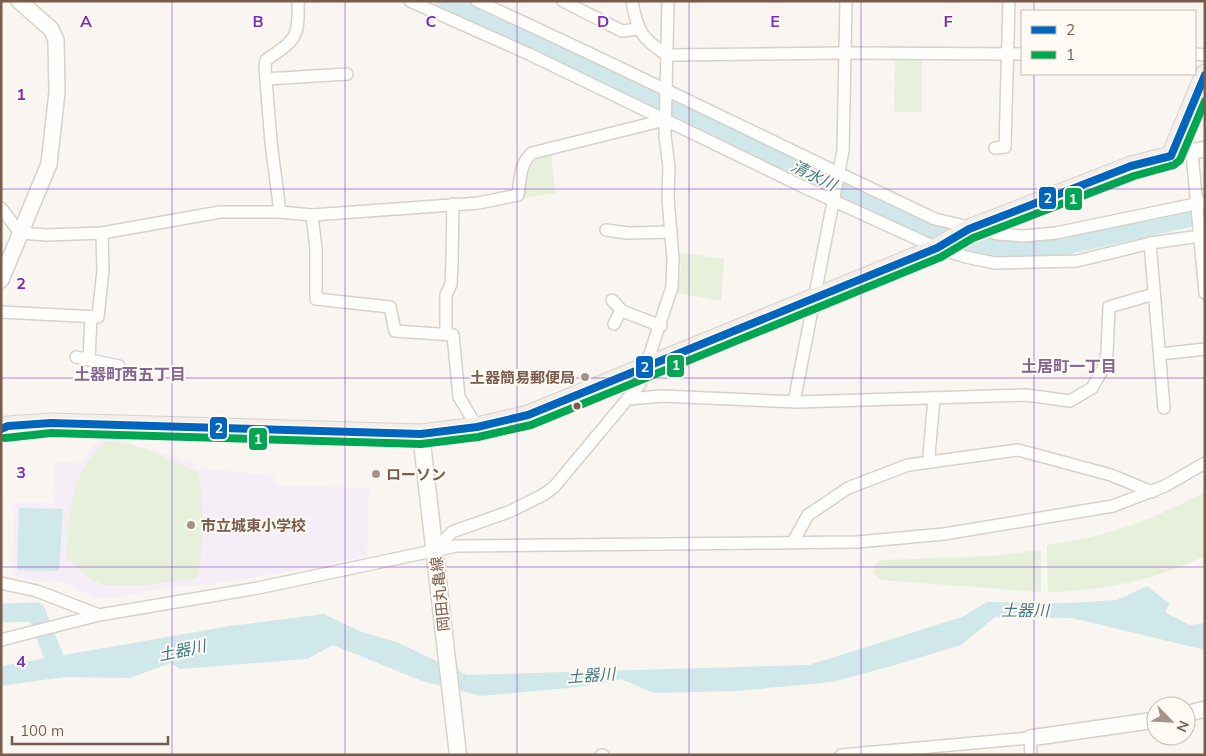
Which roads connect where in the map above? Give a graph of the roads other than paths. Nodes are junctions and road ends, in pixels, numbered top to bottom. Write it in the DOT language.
graph roads {
  1 [pos="19,1"];
  2 [pos="298,1"];
  3 [pos="410,1"];
  4 [pos="477,1"];
  5 [pos="563,1"];
  6 [pos="632,1"];
  7 [pos="668,1"];
  8 [pos="846,1"];
  9 [pos="1009,1"];
  10 [pos="638,29"];
  11 [pos="845,53"];
  12 [pos="1008,54"];
  13 [pos="1021,54"];
  14 [pos="667,56"];
  15 [pos="347,74"];
  16 [pos="1205,74"];
  17 [pos="266,78"];
  18 [pos="665,88"];
  19 [pos="665,120"];
  20 [pos="995,148"];
  21 [pos="1198,151"];
  22 [pos="1171,156"];
  23 [pos="840,174"];
  24 [pos="835,199"];
  25 [pos="453,204"];
  26 [pos="1200,204"];
  27 [pos="1,208"];
  28 [pos="280,212"];
  29 [pos="312,215"];
  30 [pos="969,228"];
  31 [pos="606,230"];
  32 [pos="671,232"];
  33 [pos="1201,232"];
  34 [pos="20,233"];
  35 [pos="102,233"];
  36 [pos="1150,243"];
  37 [pos="938,247"];
  38 [pos="1204,278"];
  39 [pos="1,280"];
  40 [pos="1154,294"];
  41 [pos="1205,294"];
  42 [pos="814,298"];
  43 [pos="612,300"];
  44 [pos="621,310"];
  45 [pos="1,312"];
  46 [pos="91,317"];
  47 [pos="614,324"];
  48 [pos="661,326"];
  49 [pos="446,334"];
  50 [pos="1205,349"];
  51 [pos="1160,354"];
  52 [pos="76,357"];
  53 [pos="89,360"];
  54 [pos="119,366"];
  55 [pos="648,367"];
  56 [pos="934,398"];
  57 [pos="628,399"];
  58 [pos="794,402"];
  59 [pos="1164,408"];
  60 [pos="477,427"];
  61 [pos="1,429"];
  62 [pos="421,434"];
  63 [pos="930,462"];
  64 [pos="1205,463"];
  65 [pos="1152,492"];
  66 [pos="793,542"];
  67 [pos="435,557"];
  68 [pos="1,583"];
  69 [pos="99,615"];
  70 [pos="1,640"];
  71 [pos="1146,721"];
  72 [pos="1030,738"];
  73 [pos="458,755"];
  74 [pos="840,755"];
  75 [pos="1031,755"];
  1 -- 34 [label="street"];
  2 -- 17 [label="street"];
  3 -- 19 [label="street"];
  4 -- 18 [label="street"];
  5 -- 10 [label="street"];
  6 -- 10 [label="street"];
  7 -- 14 [label="street"];
  8 -- 11 [label="street"];
  9 -- 12 [label="street"];
  10 -- 14 [label="street"];
  11 -- 12 [label="street"];
  11 -- 14 [label="street"];
  11 -- 23 [label="street"];
  12 -- 13 [label="street"];
  12 -- 20 [label="street"];
  14 -- 18 [label="street"];
  15 -- 17 [label="street"];
  16 -- 22 [label="main road"];
  17 -- 28 [label="street"];
  18 -- 19 [label="street"];
  18 -- 23 [label="street"];
  19 -- 24 [label="street"];
  19 -- 25 [label="street"];
  19 -- 32 [label="street"];
  21 -- 22 [label="street"];
  21 -- 26 [label="street"];
  22 -- 30 [label="main road"];
  23 -- 24 [label="street"];
  23 -- 30 [label="street"];
  24 -- 37 [label="street"];
  24 -- 42 [label="street"];
  25 -- 29 [label="street"];
  25 -- 49 [label="street"];
  26 -- 30 [label="street"];
  26 -- 33 [label="street"];
  27 -- 34 [label="street"];
  28 -- 29 [label="street"];
  28 -- 35 [label="street"];
  29 -- 49 [label="street"];
  30 -- 37 [label="main road"];
  31 -- 32 [label="street"];
  32 -- 48 [label="street"];
  33 -- 36 [label="street"];
  33 -- 38 [label="street"];
  34 -- 35 [label="street"];
  34 -- 39 [label="street"];
  35 -- 46 [label="street"];
  36 -- 37 [label="street"];
  36 -- 40 [label="street"];
  37 -- 42 [label="main road"];
  38 -- 41 [label="street"];
  40 -- 51 [label="street"];
  40 -- 56 [label="street"];
  42 -- 55 [label="main road"];
  42 -- 58 [label="street"];
  43 -- 44 [label="street"];
  44 -- 47 [label="street"];
  44 -- 48 [label="street"];
  45 -- 46 [label="street"];
  46 -- 53 [label="street"];
  48 -- 55 [label="street"];
  49 -- 60 [label="street"];
  50 -- 51 [label="street"];
  51 -- 59 [label="street"];
  52 -- 53 [label="street"];
  53 -- 54 [label="street"];
  55 -- 57 [label="street"];
  55 -- 60 [label="main road"];
  56 -- 58 [label="street"];
  56 -- 63 [label="street"];
  57 -- 58 [label="street"];
  57 -- 67 [label="street"];
  60 -- 62 [label="main road"];
  61 -- 62 [label="main road"];
  62 -- 67 [label="main road, 岡田丸亀線"];
  63 -- 65 [label="street"];
  63 -- 66 [label="street"];
  64 -- 65 [label="street"];
  65 -- 66 [label="street"];
  66 -- 67 [label="street"];
  67 -- 69 [label="street"];
  67 -- 73 [label="main road, 岡田丸亀線"];
  68 -- 69 [label="street"];
  69 -- 70 [label="street"];
  71 -- 72 [label="street"];
  72 -- 74 [label="street"];
  72 -- 75 [label="street"];
}
